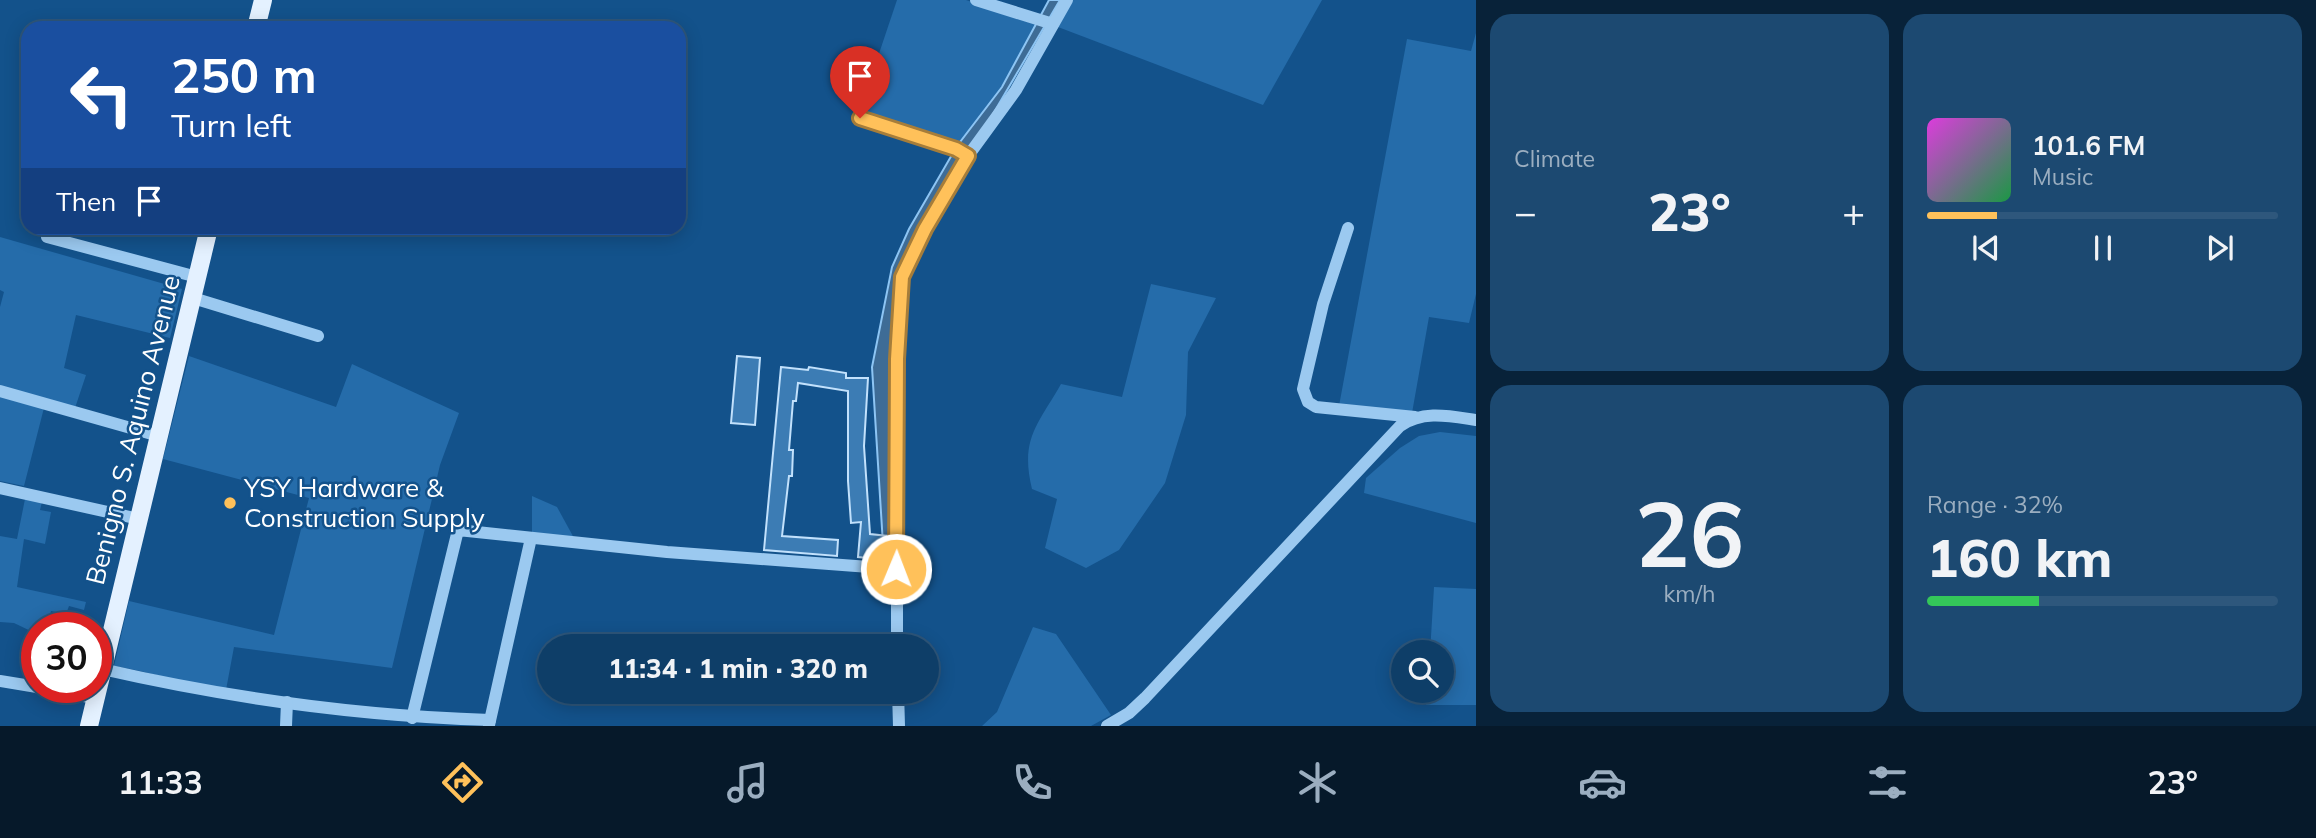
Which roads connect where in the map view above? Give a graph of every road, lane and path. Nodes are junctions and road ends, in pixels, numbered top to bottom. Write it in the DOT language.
graph roads {
  1 [pos="263,0"];
  2 [pos="976,0"];
  3 [pos="1067,0"];
  4 [pos="258,21"];
  5 [pos="1053,24"];
  6 [pos="860,118"];
  7 [pos="968,156"];
  8 [pos="1348,228"];
  9 [pos="207,235"];
  10 [pos="47,237"];
  11 [pos="197,277"];
  12 [pos="192,298"];
  13 [pos="318,336"];
  14 [pos="0,391"];
  15 [pos="1419,417"];
  16 [pos="1476,420"];
  17 [pos="159,436"];
  18 [pos="0,488"];
  19 [pos="139,519"];
  20 [pos="531,538"];
  21 [pos="896,569"];
  22 [pos="112,628"];
  23 [pos="897,634"];
  24 [pos="112,671"];
  25 [pos="0,681"];
  26 [pos="21,684"];
  27 [pos="287,702"];
  28 [pos="95,703"];
  29 [pos="899,704"];
  30 [pos="412,718"];
  31 [pos="489,723"];
  32 [pos="89,726"];
  33 [pos="286,726"];
  34 [pos="900,726"];
  35 [pos="1107,726"];
  1 -- 4 [label="main road"];
  2 -- 5 [label="street"];
  3 -- 5 [label="street"];
  5 -- 7 [label="street"];
  6 -- 7 [label="street"];
  7 -- 21 [label="street"];
  8 -- 15 [label="street"];
  9 -- 11 [label="main road, Benigno S. Aquino Avenue"];
  10 -- 11 [label="street"];
  11 -- 12 [label="main road, Benigno S. Aquino Avenue"];
  12 -- 13 [label="street"];
  12 -- 17 [label="main road, Benigno S. Aquino Avenue"];
  14 -- 17 [label="street"];
  15 -- 16 [label="street"];
  15 -- 35 [label="street"];
  17 -- 19 [label="main road, Benigno S. Aquino Avenue"];
  18 -- 19 [label="street"];
  19 -- 22 [label="main road, Benigno S. Aquino Avenue"];
  20 -- 21 [label="street"];
  20 -- 30 [label="street"];
  20 -- 31 [label="street"];
  21 -- 23 [label="street"];
  24 -- 27 [label="street"];
  25 -- 26 [label="street"];
  27 -- 30 [label="street"];
  27 -- 33 [label="street"];
  28 -- 32 [label="main road, Benigno S. Aquino Avenue"];
  29 -- 34 [label="street"];
  30 -- 31 [label="street"];
}
